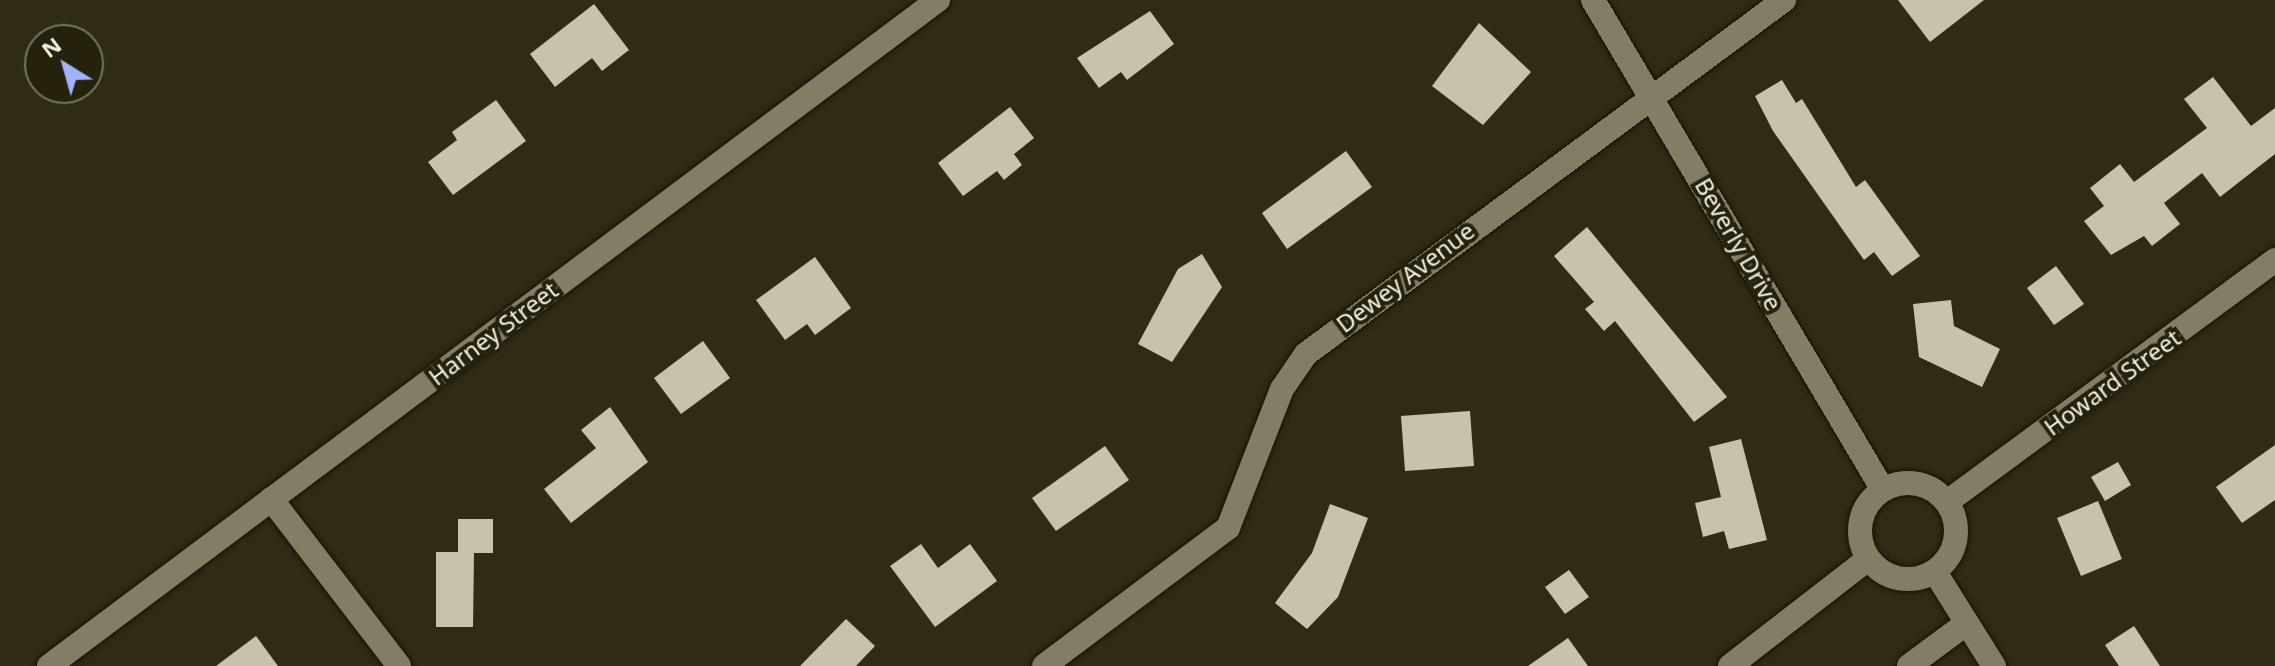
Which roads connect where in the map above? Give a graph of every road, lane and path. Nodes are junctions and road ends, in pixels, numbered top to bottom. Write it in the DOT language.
graph roads {
  1 [pos="938,0"];
  2 [pos="1593,0"];
  3 [pos="1784,0"];
  4 [pos="1654,98"];
  5 [pos="2275,260"];
  6 [pos="1883,490"];
  7 [pos="271,499"];
  8 [pos="1947,502"];
  9 [pos="1868,559"];
  10 [pos="1935,572"];
  11 [pos="1967,623"];
  12 [pos="49,666"];
  13 [pos="399,666"];
  14 [pos="1044,666"];
  15 [pos="1730,666"];
  16 [pos="1909,666"];
  17 [pos="1994,666"];
  1 -- 7 [label="street, Harney Street"];
  2 -- 4 [label="street, Beverly Drive"];
  3 -- 4 [label="street, Dewey Avenue"];
  4 -- 6 [label="street, Beverly Drive"];
  4 -- 14 [label="street, Dewey Avenue"];
  5 -- 8 [label="street, Howard Street"];
  6 -- 8 [label="street"];
  6 -- 9 [label="street"];
  7 -- 12 [label="street, Harney Street"];
  7 -- 13 [label="street"];
  8 -- 10 [label="street"];
  9 -- 10 [label="street"];
  9 -- 15 [label="street"];
  10 -- 11 [label="street"];
  11 -- 16 [label="street"];
  11 -- 17 [label="street"];
}
